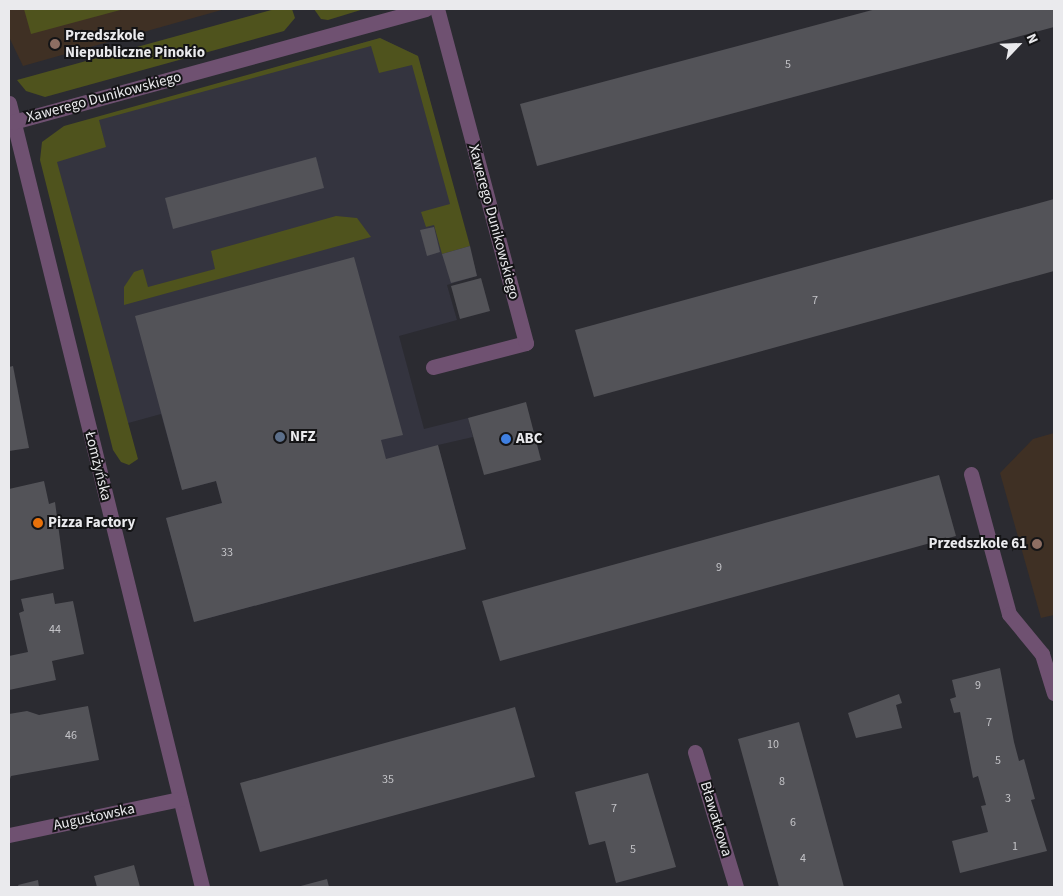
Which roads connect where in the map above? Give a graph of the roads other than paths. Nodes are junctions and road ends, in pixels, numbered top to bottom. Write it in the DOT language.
graph roads {
  1 [pos="426,9"];
  2 [pos="437,9"];
  3 [pos="9,103"];
  4 [pos="13,122"];
  5 [pos="433,367"];
  6 [pos="971,474"];
  7 [pos="1054,693"];
  8 [pos="695,752"];
  9 [pos="180,799"];
  10 [pos="9,835"];
  11 [pos="202,887"];
  12 [pos="736,887"];
  1 -- 4 [label="street, Xawerego Dunikowskiego"];
  2 -- 5 [label="street, Xawerego Dunikowskiego"];
  3 -- 4 [label="street, Łomżyńska"];
  4 -- 9 [label="street, Łomżyńska"];
  6 -- 7 [label="street"];
  8 -- 12 [label="street, Bławatkowa"];
  9 -- 10 [label="street, Augustowska"];
  9 -- 11 [label="street, Łomżyńska"];
}
